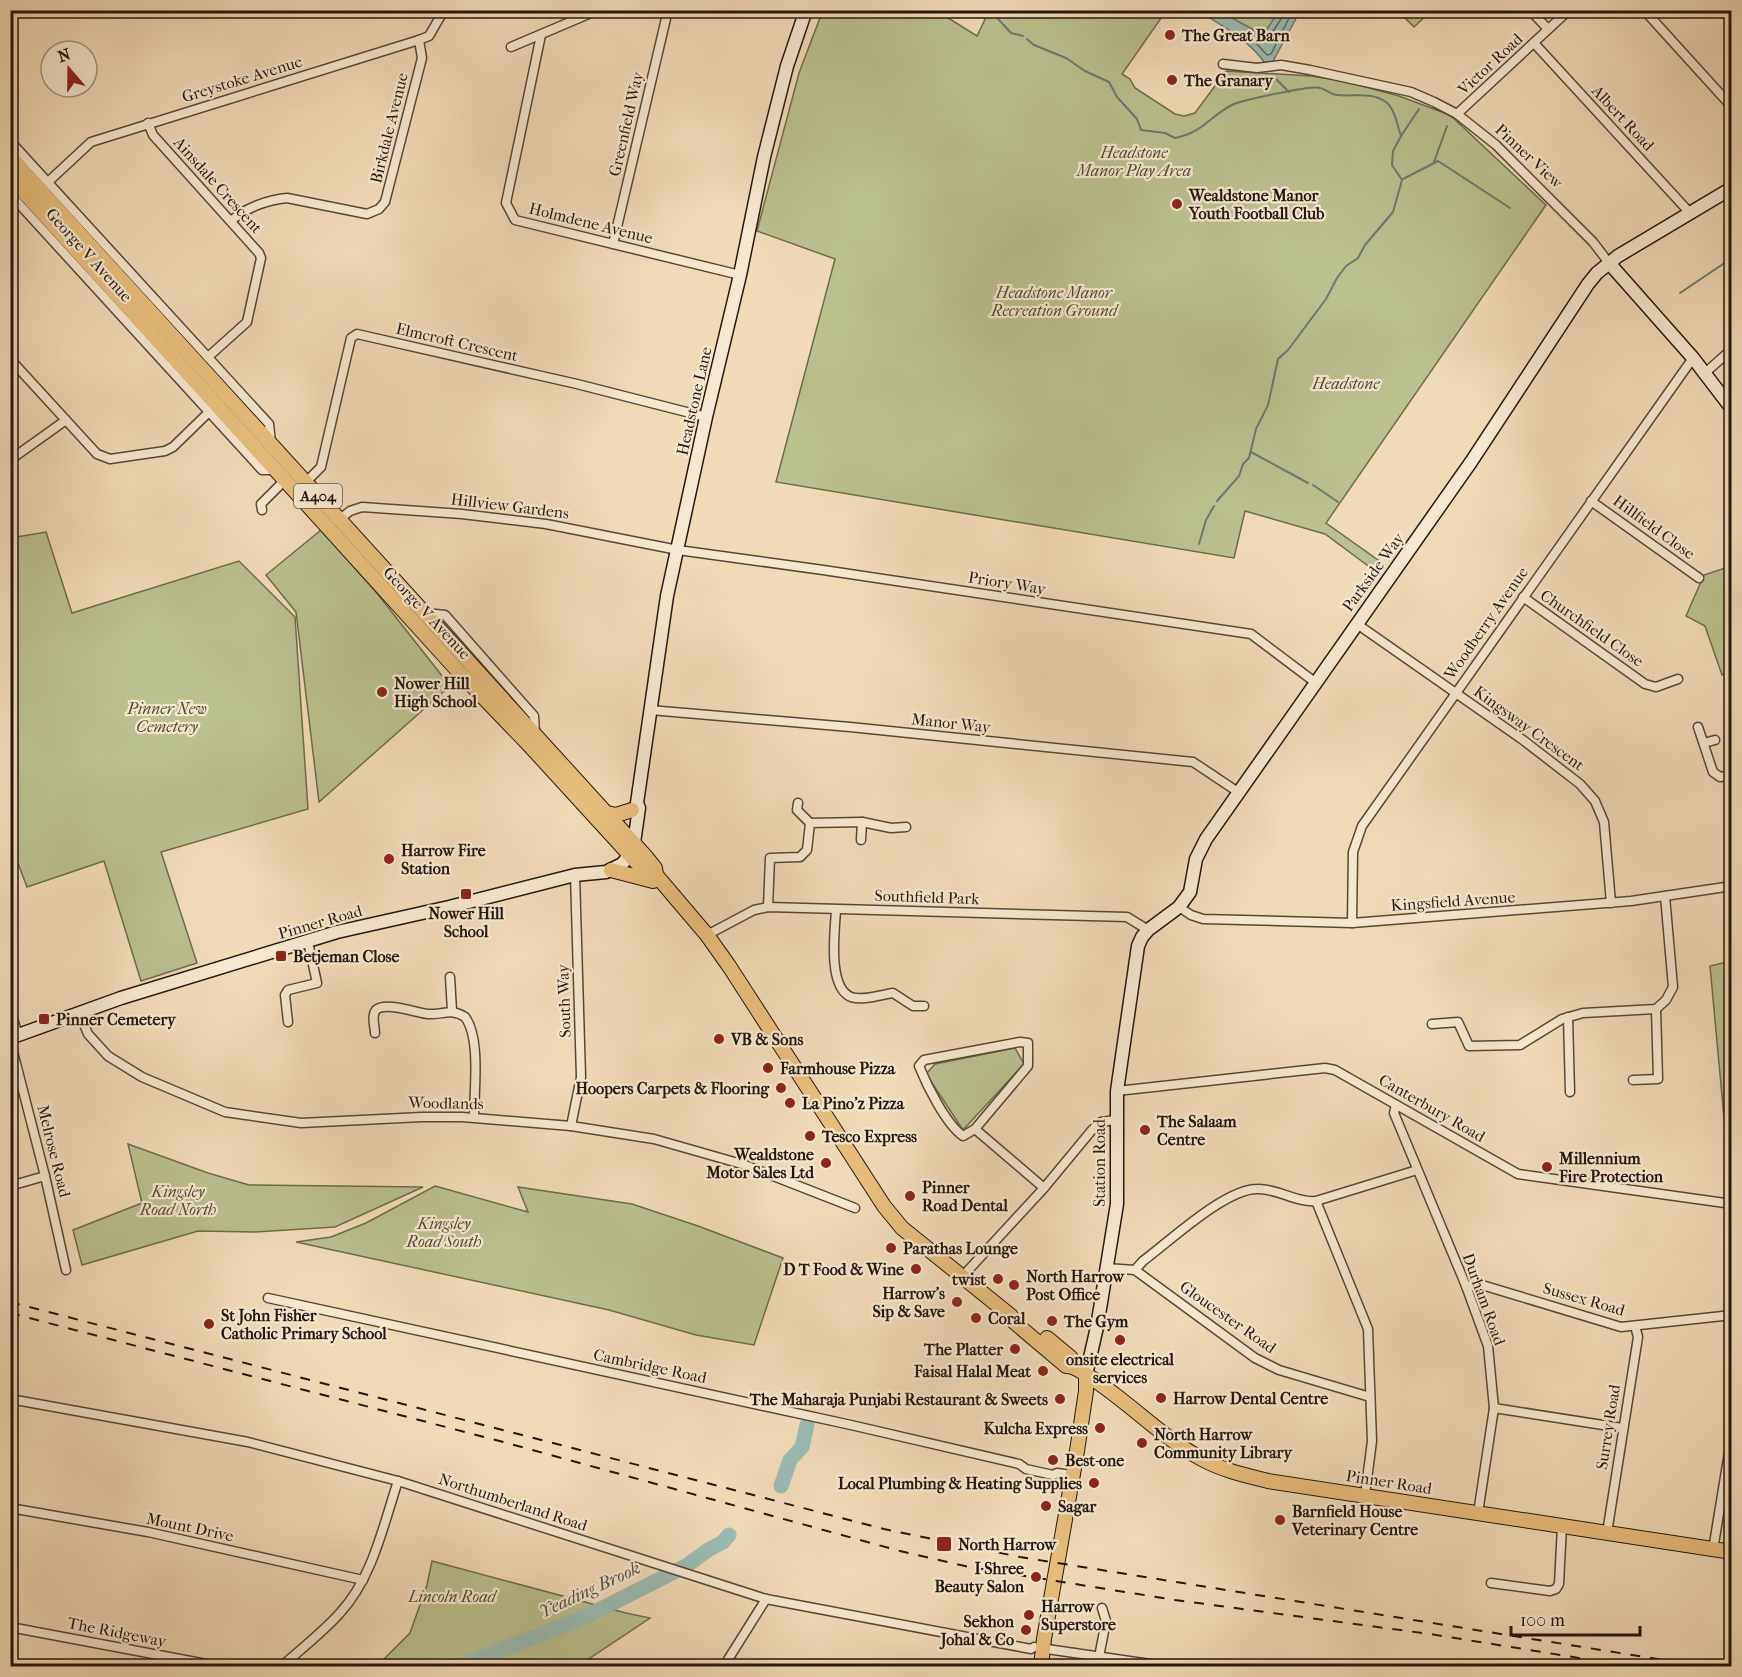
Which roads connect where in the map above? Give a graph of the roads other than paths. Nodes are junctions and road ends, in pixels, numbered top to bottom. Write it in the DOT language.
graph roads {
  1 [pos="444,10"];
  2 [pos="598,10"];
  3 [pos="668,10"];
  4 [pos="806,10"];
  5 [pos="1530,10"];
  6 [pos="1569,10"];
  7 [pos="1644,10"];
  8 [pos="1548,29"];
  9 [pos="541,35"];
  10 [pos="419,40"];
  11 [pos="1534,43"];
  12 [pos="511,47"];
  13 [pos="1223,64"];
  14 [pos="1731,107"];
  15 [pos="1457,114"];
  16 [pos="148,123"];
  17 [pos="10,141"];
  18 [pos="10,157"];
  19 [pos="10,177"];
  20 [pos="48,182"];
  21 [pos="1731,188"];
  22 [pos="10,194"];
  23 [pos="30,207"];
  24 [pos="68,212"];
  25 [pos="1690,213"];
  26 [pos="231,221"];
  27 [pos="613,244"];
  28 [pos="1609,263"];
  29 [pos="105,271"];
  30 [pos="740,275"];
  31 [pos="158,311"];
  32 [pos="1731,349"];
  33 [pos="160,350"];
  34 [pos="208,357"];
  35 [pos="1693,358"];
  36 [pos="10,359"];
  37 [pos="1705,373"];
  38 [pos="1731,409"];
  39 [pos="209,412"];
  40 [pos="706,417"];
  41 [pos="66,420"];
  42 [pos="271,444"];
  43 [pos="10,460"];
  44 [pos="281,474"];
  45 [pos="306,482"];
  46 [pos="1591,501"];
  47 [pos="262,510"];
  48 [pos="340,519"];
  49 [pos="678,550"];
  50 [pos="1699,578"];
  51 [pos="1523,597"];
  52 [pos="426,614"];
  53 [pos="1357,624"];
  54 [pos="464,656"];
  55 [pos="458,671"];
  56 [pos="1678,679"];
  57 [pos="1316,683"];
  58 [pos="1455,694"];
  59 [pos="650,710"];
  60 [pos="1698,727"];
  61 [pos="535,735"];
  62 [pos="1715,740"];
  63 [pos="1704,743"];
  64 [pos="1731,775"];
  65 [pos="1238,792"];
  66 [pos="798,803"];
  67 [pos="635,807"];
  68 [pos="607,813"];
  69 [pos="862,822"];
  70 [pos="810,823"];
  71 [pos="906,827"];
  72 [pos="861,840"];
  73 [pos="628,845"];
  74 [pos="606,870"];
  75 [pos="574,875"];
  76 [pos="660,879"];
  77 [pos="1731,886"];
  78 [pos="1665,897"];
  79 [pos="1611,903"];
  80 [pos="768,907"];
  81 [pos="1179,907"];
  82 [pos="836,910"];
  83 [pos="1352,923"];
  84 [pos="1148,930"];
  85 [pos="707,935"];
  86 [pos="308,942"];
  87 [pos="450,977"];
  88 [pos="924,1006"];
  89 [pos="10,1008"];
  90 [pos="1656,1009"];
  91 [pos="452,1011"];
  92 [pos="79,1012"];
  93 [pos="1568,1017"];
  94 [pos="288,1022"];
  95 [pos="1432,1024"];
  96 [pos="375,1034"];
  97 [pos="13,1038"];
  98 [pos="1633,1080"];
  99 [pos="1117,1091"];
  100 [pos="1570,1092"];
  101 [pos="1396,1105"];
  102 [pos="474,1117"];
  103 [pos="1115,1120"];
  104 [pos="571,1126"];
  105 [pos="975,1129"];
  106 [pos="1417,1170"];
  107 [pos="45,1176"];
  108 [pos="10,1186"];
  109 [pos="1044,1188"];
  110 [pos="846,1192"];
  111 [pos="840,1201"];
  112 [pos="1316,1201"];
  113 [pos="1731,1204"];
  114 [pos="855,1208"];
  115 [pos="1106,1268"];
  116 [pos="66,1270"];
  117 [pos="1135,1270"];
  118 [pos="962,1277"];
  119 [pos="1466,1286"];
  120 [pos="268,1298"];
  121 [pos="1731,1316"];
  122 [pos="1635,1326"];
  123 [pos="1086,1375"];
  124 [pos="1370,1397"];
  125 [pos="10,1399"];
  126 [pos="1494,1408"];
  127 [pos="1622,1428"];
  128 [pos="1731,1434"];
  129 [pos="1072,1475"];
  130 [pos="398,1481"];
  131 [pos="1365,1495"];
  132 [pos="10,1508"];
  133 [pos="1478,1513"];
  134 [pos="1562,1526"];
  135 [pos="1607,1533"];
  136 [pos="1713,1550"];
  137 [pos="1731,1552"];
  138 [pos="363,1580"];
  139 [pos="1491,1583"];
  140 [pos="766,1599"];
  141 [pos="1102,1608"];
  142 [pos="10,1626"];
  143 [pos="1038,1648"];
  144 [pos="1099,1657"];
  145 [pos="217,1666"];
  146 [pos="282,1666"];
  147 [pos="724,1666"];
  148 [pos="1041,1666"];
  149 [pos="1164,1666"];
  1 -- 10 [label="street, Greystoke Avenue"];
  2 -- 9 [label="street"];
  3 -- 27 [label="street, Greenfield Way"];
  4 -- 30 [label="street, Headstone Lane"];
  5 -- 8 [label="street"];
  6 -- 8 [label="street, Victor Road"];
  7 -- 14 [label="street"];
  8 -- 11 [label="street, Victor Road"];
  9 -- 12 [label="street"];
  9 -- 27 [label="street, Holmdene Avenue"];
  10 -- 16 [label="street, Greystoke Avenue"];
  10 -- 26 [label="street, Birkdale Avenue"];
  11 -- 15 [label="street, Victor Road"];
  11 -- 25 [label="street, Albert Road"];
  13 -- 15 [label="street, Pinner View"];
  15 -- 28 [label="street, Pinner View"];
  16 -- 20 [label="street, Greystoke Avenue"];
  16 -- 26 [label="street, Ainsdale Crescent"];
  17 -- 20 [label="street, George V Avenue"];
  18 -- 24 [label="main road, George V Avenue / A404"];
  19 -- 23 [label="main road, George V Avenue / A404"];
  20 -- 24 [label="street, George V Avenue"];
  21 -- 25 [label="street, Parkside Way"];
  22 -- 23 [label="street, George V Avenue"];
  23 -- 29 [label="main road, George V Avenue / A404"];
  23 -- 33 [label="street, George V Avenue"];
  24 -- 29 [label="main road, George V Avenue / A404"];
  24 -- 31 [label="street, George V Avenue"];
  25 -- 28 [label="street, Parkside Way"];
  26 -- 34 [label="street, Ainsdale Crescent"];
  27 -- 30 [label="street, Holmdene Avenue"];
  28 -- 35 [label="street, Pinner View"];
  28 -- 53 [label="street, Parkside Way"];
  29 -- 31 [label="main road, George V Avenue / A404"];
  29 -- 33 [label="main road, George V Avenue / A404"];
  30 -- 40 [label="street, Headstone Lane"];
  31 -- 34 [label="street, George V Avenue"];
  31 -- 42 [label="main road, George V Avenue / A404"];
  32 -- 37 [label="street"];
  33 -- 39 [label="street, George V Avenue"];
  33 -- 44 [label="main road, George V Avenue / A404"];
  34 -- 42 [label="street, George V Avenue"];
  35 -- 37 [label="street, Pinner View"];
  35 -- 46 [label="street, Woodberry Avenue"];
  36 -- 41 [label="street"];
  37 -- 38 [label="street, Pinner View"];
  39 -- 41 [label="street"];
  39 -- 44 [label="street, George V Avenue"];
  40 -- 45 [label="street, Elmcroft Crescent"];
  40 -- 49 [label="street, Headstone Lane"];
  41 -- 43 [label="street"];
  42 -- 45 [label="main road, George V Avenue / A404"];
  44 -- 47 [label="street"];
  44 -- 55 [label="main road, George V Avenue / A404"];
  45 -- 48 [label="main road, George V Avenue / A404"];
  46 -- 50 [label="street, Hillfield Close"];
  46 -- 51 [label="street, Woodberry Avenue"];
  48 -- 49 [label="street, Hillview Gardens"];
  48 -- 52 [label="main road, George V Avenue / A404"];
  49 -- 57 [label="street, Priory Way"];
  49 -- 59 [label="street, Headstone Lane"];
  51 -- 56 [label="street, Churchfield Close"];
  51 -- 58 [label="street, Woodberry Avenue"];
  52 -- 54 [label="main road, George V Avenue / A404"];
  52 -- 61 [label="street, George V Avenue"];
  53 -- 57 [label="street, Parkside Way"];
  53 -- 58 [label="street, Kingsway Crescent"];
  54 -- 55 [label="main road"];
  54 -- 61 [label="main road, George V Avenue / A404"];
  55 -- 73 [label="main road, George V Avenue / A404"];
  57 -- 65 [label="street, Parkside Way"];
  58 -- 79 [label="street, Kingsway Crescent"];
  58 -- 83 [label="street, Woodberry Avenue"];
  59 -- 65 [label="street, Manor Way"];
  59 -- 67 [label="street, Headstone Lane"];
  60 -- 63 [label="street"];
  61 -- 68 [label="main road, George V Avenue / A404"];
  62 -- 63 [label="street"];
  63 -- 64 [label="street"];
  65 -- 81 [label="street, Parkside Way"];
  66 -- 70 [label="street"];
  67 -- 68 [label="main road"];
  67 -- 73 [label="street, Headstone Lane"];
  68 -- 73 [label="main road, George V Avenue / A404"];
  69 -- 70 [label="street"];
  69 -- 71 [label="street"];
  69 -- 72 [label="street"];
  70 -- 80 [label="street"];
  73 -- 74 [label="street"];
  73 -- 76 [label="main road, Pinner Road / A404"];
  74 -- 75 [label="street, Pinner Road"];
  74 -- 76 [label="main road"];
  75 -- 86 [label="street, Pinner Road"];
  75 -- 104 [label="street, South Way"];
  76 -- 85 [label="main road, Pinner Road / A404"];
  77 -- 78 [label="street, Kingsfield Avenue"];
  78 -- 79 [label="street, Kingsfield Avenue"];
  78 -- 90 [label="street"];
  79 -- 83 [label="street, Kingsfield Avenue"];
  80 -- 82 [label="street, Southfield Park"];
  80 -- 85 [label="street, Southfield Park"];
  81 -- 83 [label="street, Kingsfield Avenue"];
  81 -- 84 [label="street"];
  82 -- 84 [label="street, Southfield Park"];
  82 -- 88 [label="street"];
  84 -- 99 [label="street, Station Road"];
  85 -- 118 [label="main road, Pinner Road / A404"];
  86 -- 92 [label="street, Pinner Road"];
  86 -- 94 [label="street"];
  87 -- 91 [label="street"];
  89 -- 97 [label="street, Melrose Road"];
  90 -- 93 [label="street"];
  90 -- 98 [label="street"];
  91 -- 96 [label="street"];
  91 -- 102 [label="street"];
  92 -- 97 [label="street, Pinner Road"];
  92 -- 102 [label="street, Woodlands"];
  93 -- 95 [label="street"];
  93 -- 100 [label="street"];
  97 -- 107 [label="street, Melrose Road"];
  99 -- 101 [label="street, Canterbury Road"];
  99 -- 103 [label="street, Station Road"];
  101 -- 106 [label="street, Durham Road"];
  101 -- 113 [label="street, Canterbury Road"];
  102 -- 104 [label="street, Woodlands"];
  103 -- 109 [label="street"];
  103 -- 115 [label="street, Station Road"];
  104 -- 111 [label="street, Woodlands"];
  105 -- 105 [label="street"];
  105 -- 109 [label="street"];
  106 -- 112 [label="street"];
  106 -- 119 [label="street, Durham Road"];
  107 -- 108 [label="street"];
  107 -- 116 [label="street, Melrose Road"];
  109 -- 118 [label="street"];
  110 -- 111 [label="street"];
  111 -- 114 [label="street, Woodlands"];
  112 -- 117 [label="street"];
  112 -- 124 [label="street"];
  115 -- 117 [label="street"];
  115 -- 123 [label="street, Station Road"];
  117 -- 124 [label="street, Gloucester Road"];
  118 -- 123 [label="main road, Pinner Road / A404"];
  119 -- 122 [label="street, Sussex Road"];
  119 -- 126 [label="street, Durham Road"];
  120 -- 129 [label="street, Cambridge Road"];
  121 -- 122 [label="street, Sussex Road"];
  122 -- 127 [label="street, Surrey Road"];
  123 -- 129 [label="main road, Station Road"];
  123 -- 131 [label="main road, Pinner Road / A404"];
  124 -- 131 [label="street"];
  125 -- 130 [label="street, Northumberland Road"];
  126 -- 127 [label="street"];
  126 -- 133 [label="street, Durham Road"];
  127 -- 135 [label="street, Surrey Road"];
  128 -- 136 [label="street"];
  129 -- 143 [label="main road, Station Road"];
  130 -- 138 [label="street"];
  130 -- 140 [label="street, Northumberland Road"];
  131 -- 133 [label="main road, Pinner Road / A404"];
  132 -- 138 [label="street, Mount Drive"];
  133 -- 134 [label="main road, Pinner Road / A404"];
  134 -- 135 [label="main road, Pinner Road / A404"];
  134 -- 139 [label="street"];
  135 -- 136 [label="main road, Pinner Road / A404"];
  136 -- 137 [label="main road, Pinner Road / A404"];
  138 -- 146 [label="street"];
  140 -- 143 [label="street, Northumberland Road"];
  140 -- 147 [label="street"];
  141 -- 144 [label="street"];
  142 -- 145 [label="street, The Ridgeway"];
  143 -- 144 [label="street, Northumberland Road"];
  143 -- 148 [label="main road, Station Road"];
  144 -- 149 [label="street, Northumberland Road"];
}
